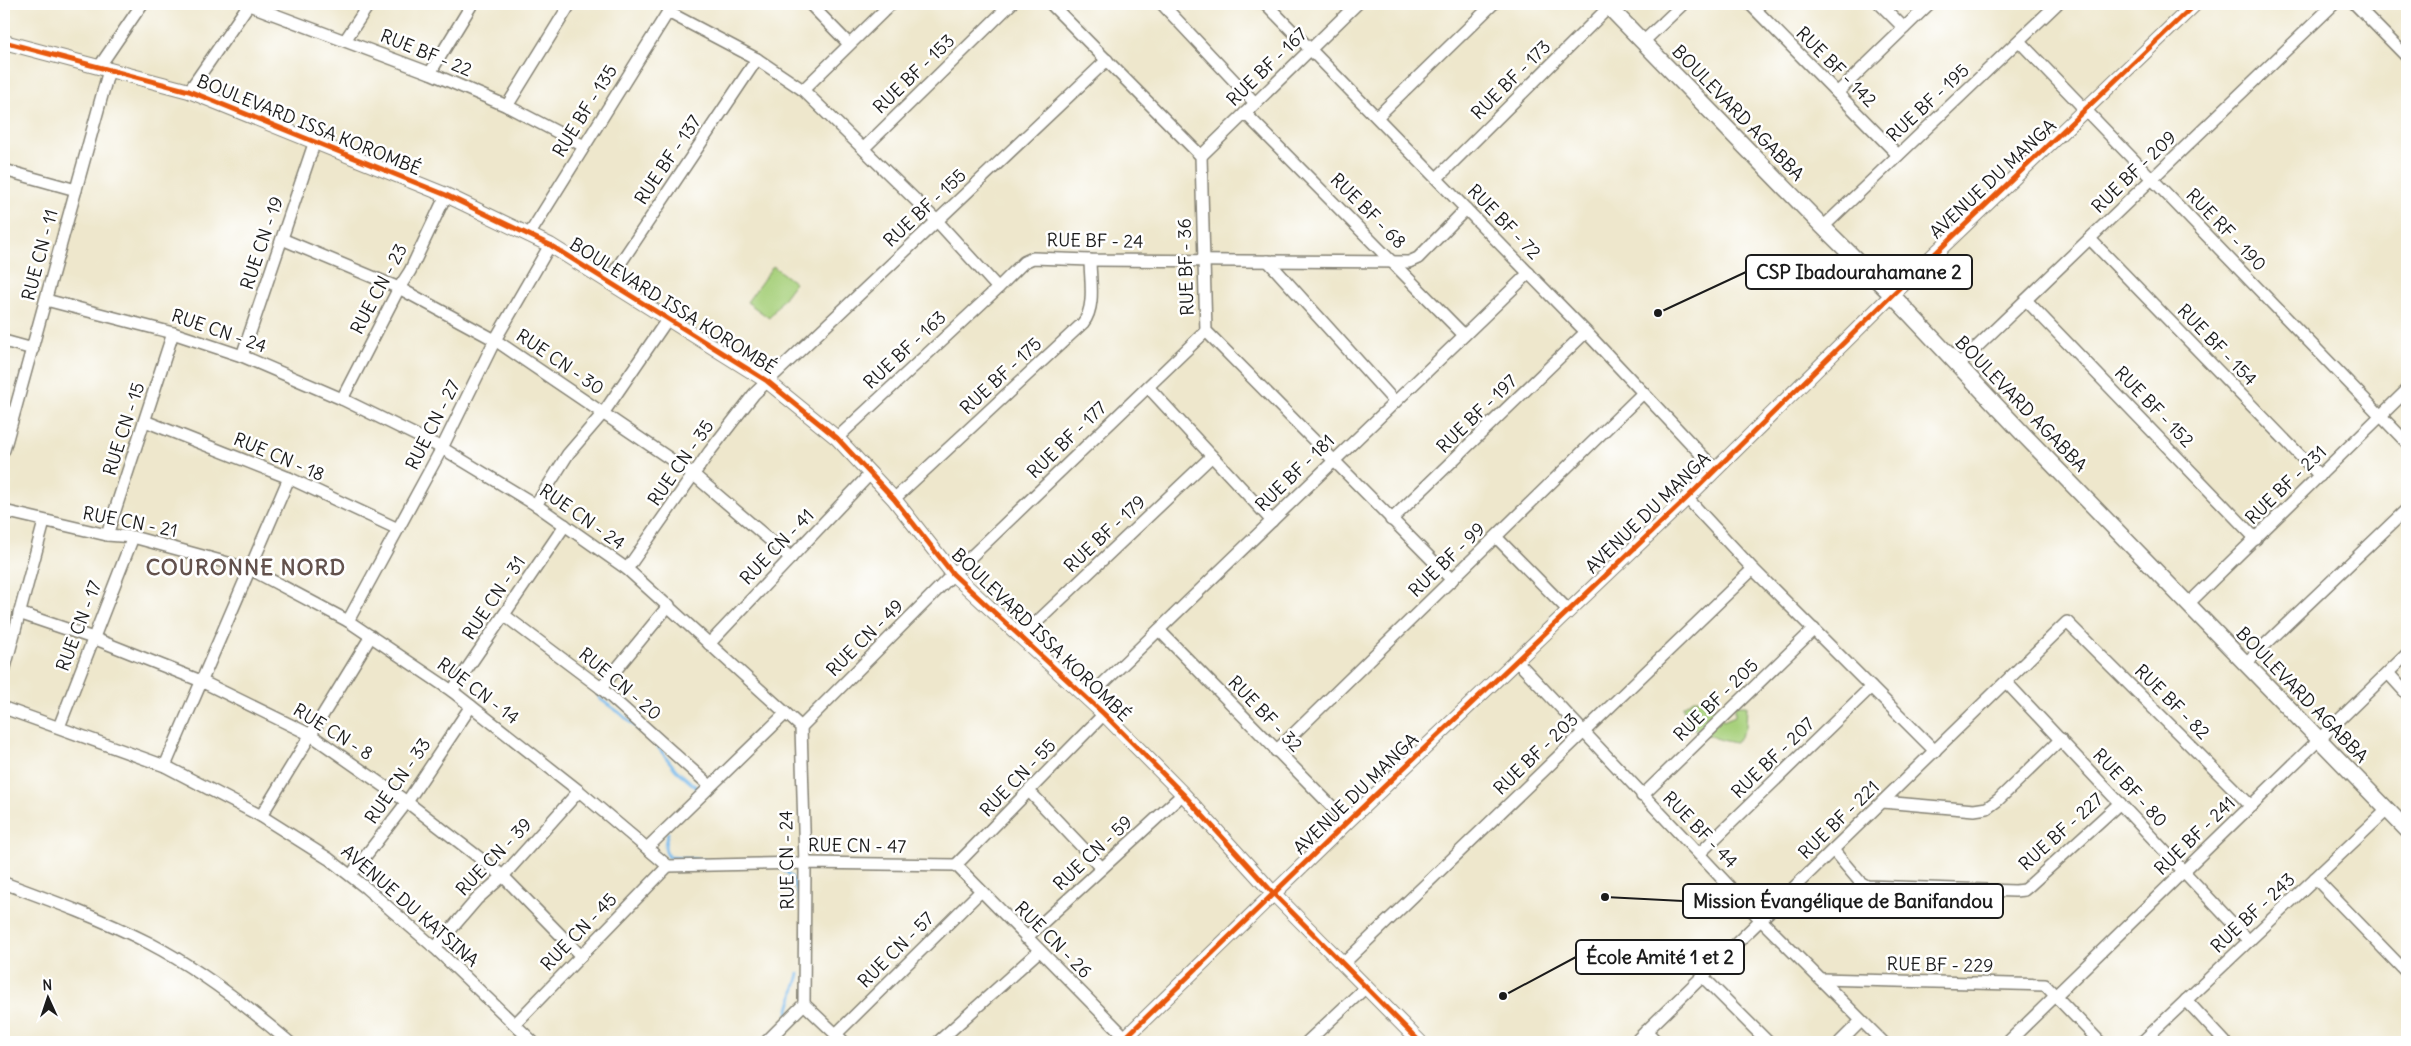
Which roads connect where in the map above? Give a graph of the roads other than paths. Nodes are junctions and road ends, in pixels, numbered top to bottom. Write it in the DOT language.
graph roads {
  1 [pos="142,4"];
  2 [pos="249,4"];
  3 [pos="369,4"];
  4 [pos="472,4"];
  5 [pos="570,4"];
  6 [pos="810,4"];
  7 [pos="891,4"];
  8 [pos="1011,4"];
  9 [pos="1051,4"];
  10 [pos="1162,4"];
  11 [pos="1266,4"];
  12 [pos="1358,4"];
  13 [pos="1493,4"];
  14 [pos="1683,4"];
  15 [pos="1750,4"];
  16 [pos="1880,4"];
  17 [pos="1929,4"];
  18 [pos="2057,4"];
  19 [pos="2195,4"];
  20 [pos="2334,4"];
  21 [pos="2355,4"];
  22 [pos="1608,5"];
  23 [pos="669,8"];
  24 [pos="1904,28"];
  25 [pos="346,40"];
  26 [pos="2019,41"];
  27 [pos="4,42"];
  28 [pos="1643,42"];
  29 [pos="849,44"];
  30 [pos="1311,49"];
  31 [pos="2407,57"];
  32 [pos="756,59"];
  33 [pos="1107,60"];
  34 [pos="104,69"];
  35 [pos="430,72"];
  36 [pos="803,90"];
  37 [pos="189,91"];
  38 [pos="1837,93"];
  39 [pos="1255,103"];
  40 [pos="507,106"];
  41 [pos="2086,110"];
  42 [pos="1245,113"];
  43 [pos="1377,117"];
  44 [pos="315,141"];
  45 [pos="584,146"];
  46 [pos="864,148"];
  47 [pos="1898,155"];
  48 [pos="1201,156"];
  49 [pos="4,170"];
  50 [pos="1437,178"];
  51 [pos="2152,179"];
  52 [pos="76,190"];
  53 [pos="446,195"];
  54 [pos="1466,209"];
  55 [pos="937,221"];
  56 [pos="1823,227"];
  57 [pos="529,235"];
  58 [pos="282,239"];
  59 [pos="2090,239"];
  60 [pos="550,245"];
  61 [pos="1090,260"];
  62 [pos="1204,261"];
  63 [pos="1268,262"];
  64 [pos="1396,264"];
  65 [pos="1529,273"];
  66 [pos="609,280"];
  67 [pos="398,288"];
  68 [pos="998,288"];
  69 [pos="1892,295"];
  70 [pos="46,300"];
  71 [pos="2026,300"];
  72 [pos="669,317"];
  73 [pos="1206,331"];
  74 [pos="1586,332"];
  75 [pos="173,333"];
  76 [pos="1464,335"];
  77 [pos="495,340"];
  78 [pos="4,341"];
  79 [pos="33,349"];
  80 [pos="242,356"];
  81 [pos="1958,365"];
  82 [pos="768,381"];
  83 [pos="1148,387"];
  84 [pos="2407,390"];
  85 [pos="1643,393"];
  86 [pos="342,399"];
  87 [pos="1395,402"];
  88 [pos="604,412"];
  89 [pos="2380,416"];
  90 [pos="145,421"];
  91 [pos="837,438"];
  92 [pos="2407,444"];
  93 [pos="442,448"];
  94 [pos="4,450"];
  95 [pos="1212,456"];
  96 [pos="1333,460"];
  97 [pos="1714,468"];
  98 [pos="871,473"];
  99 [pos="694,476"];
  100 [pos="2320,476"];
  101 [pos="289,478"];
  102 [pos="1687,498"];
  103 [pos="894,500"];
  104 [pos="536,505"];
  105 [pos="2407,509"];
  106 [pos="4,511"];
  107 [pos="1391,520"];
  108 [pos="1272,521"];
  109 [pos="44,522"];
  110 [pos="565,525"];
  111 [pos="398,529"];
  112 [pos="107,535"];
  113 [pos="133,537"];
  114 [pos="1496,537"];
  115 [pos="2256,539"];
  116 [pos="791,558"];
  117 [pos="1753,568"];
  118 [pos="250,569"];
  119 [pos="627,569"];
  120 [pos="953,574"];
  121 [pos="1452,580"];
  122 [pos="2188,604"];
  123 [pos="669,605"];
  124 [pos="1568,610"];
  125 [pos="19,613"];
  126 [pos="504,615"];
  127 [pos="348,621"];
  128 [pos="2067,622"];
  129 [pos="1814,629"];
  130 [pos="1159,630"];
  131 [pos="371,636"];
  132 [pos="1021,637"];
  133 [pos="93,638"];
  134 [pos="709,644"];
  135 [pos="2407,654"];
  136 [pos="1516,660"];
  137 [pos="2247,662"];
  138 [pos="4,671"];
  139 [pos="2388,673"];
  140 [pos="202,680"];
  141 [pos="2006,682"];
  142 [pos="1872,687"];
  143 [pos="601,688"];
  144 [pos="452,690"];
  145 [pos="2407,694"];
  146 [pos="1087,699"];
  147 [pos="471,706"];
  148 [pos="4,708"];
  149 [pos="784,714"];
  150 [pos="1104,714"];
  151 [pos="59,727"];
  152 [pos="801,727"];
  153 [pos="1583,732"];
  154 [pos="310,735"];
  155 [pos="2061,739"];
  156 [pos="2320,740"];
  157 [pos="1276,751"];
  158 [pos="1935,751"];
  159 [pos="165,766"];
  160 [pos="709,785"];
  161 [pos="579,791"];
  162 [pos="1029,791"];
  163 [pos="1183,794"];
  164 [pos="1642,796"];
  165 [pos="407,802"];
  166 [pos="1882,802"];
  167 [pos="2120,803"];
  168 [pos="2251,806"];
  169 [pos="2387,810"];
  170 [pos="261,816"];
  171 [pos="1347,822"];
  172 [pos="2407,830"];
  173 [pos="647,848"];
  174 [pos="1833,850"];
  175 [pos="1698,854"];
  176 [pos="805,863"];
  177 [pos="668,866"];
  178 [pos="956,866"];
  179 [pos="1102,868"];
  180 [pos="2184,872"];
  181 [pos="351,875"];
  182 [pos="503,876"];
  183 [pos="2315,878"];
  184 [pos="4,884"];
  185 [pos="980,892"];
  186 [pos="1273,893"];
  187 [pos="1761,920"];
  188 [pos="1026,938"];
  189 [pos="2249,941"];
  190 [pos="435,948"];
  191 [pos="1039,951"];
  192 [pos="581,956"];
  193 [pos="1343,964"];
  194 [pos="2407,973"];
  195 [pos="1703,977"];
  196 [pos="1820,979"];
  197 [pos="1366,987"];
  198 [pos="2055,995"];
  199 [pos="2186,1000"];
  200 [pos="804,1004"];
  201 [pos="1861,1021"];
  202 [pos="516,1023"];
  203 [pos="1646,1031"];
  204 [pos="840,1038"];
  205 [pos="1125,1041"];
  206 [pos="289,1042"];
  207 [pos="533,1042"];
  208 [pos="766,1042"];
  209 [pos="938,1042"];
  210 [pos="1308,1042"];
  211 [pos="1420,1042"];
  212 [pos="1635,1042"];
  213 [pos="1657,1042"];
  214 [pos="1768,1042"];
  215 [pos="1840,1042"];
  216 [pos="1883,1042"];
  217 [pos="2008,1042"];
  218 [pos="2100,1042"];
  219 [pos="2142,1042"];
  220 [pos="2225,1042"];
  1 -- 34 [label="street, RUE CN - 11"];
  2 -- 25 [label="street, RUE BF - 22"];
  2 -- 37 [label="street"];
  3 -- 25 [label="street"];
  4 -- 35 [label="street"];
  5 -- 40 [label="street"];
  6 -- 29 [label="street"];
  7 -- 29 [label="street"];
  8 -- 46 [label="street, RUE BF - 153"];
  9 -- 33 [label="street"];
  10 -- 39 [label="street"];
  11 -- 30 [label="street, RUE BF - 72"];
  12 -- 30 [label="street, RUE BF - 167"];
  13 -- 43 [label="street"];
  14 -- 28 [label="street"];
  15 -- 38 [label="street, RUE BF - 142"];
  16 -- 24 [label="street"];
  17 -- 24 [label="street"];
  18 -- 26 [label="street, RUE BF - 195"];
  19 -- 41 [label="street, AVENUE DU MANGA"];
  20 -- 51 [label="street, RUE BF - 209"];
  21 -- 31 [label="street"];
  22 -- 28 [label="main road, BOULEVARD AGABBA"];
  22 -- 50 [label="street, RUE BF - 173"];
  23 -- 32 [label="street"];
  23 -- 45 [label="street, RUE BF - 135"];
  24 -- 38 [label="street"];
  25 -- 35 [label="street, RUE BF - 22"];
  26 -- 41 [label="street, RUE RF - 190"];
  26 -- 47 [label="street, RUE BF - 195"];
  27 -- 34 [label="street, BOULEVARD ISSA KOROMBÉ"];
  28 -- 56 [label="main road, BOULEVARD AGABBA"];
  29 -- 36 [label="street"];
  30 -- 39 [label="street, RUE BF - 167"];
  30 -- 43 [label="street, RUE BF - 72"];
  32 -- 36 [label="street"];
  32 -- 66 [label="street, RUE BF - 137"];
  33 -- 48 [label="street"];
  33 -- 55 [label="street, RUE BF - 155"];
  34 -- 37 [label="street, BOULEVARD ISSA KOROMBÉ"];
  34 -- 52 [label="street, RUE CN - 11"];
  35 -- 40 [label="street, RUE BF - 22"];
  36 -- 46 [label="street"];
  37 -- 44 [label="street, BOULEVARD ISSA KOROMBÉ"];
  38 -- 47 [label="street, RUE BF - 142"];
  39 -- 42 [label="street, RUE BF - 167"];
  40 -- 45 [label="street, RUE BF - 22"];
  41 -- 51 [label="street, RUE RF - 190"];
  41 -- 69 [label="street, AVENUE DU MANGA"];
  42 -- 48 [label="street, RUE BF - 167"];
  42 -- 64 [label="street, RUE BF - 68"];
  43 -- 50 [label="street, RUE BF - 72"];
  44 -- 53 [label="street, BOULEVARD ISSA KOROMBÉ"];
  44 -- 58 [label="street, RUE CN - 19"];
  45 -- 57 [label="street, RUE BF - 135"];
  46 -- 55 [label="street"];
  47 -- 56 [label="street, RUE BF - 195"];
  48 -- 62 [label="street, RUE BF - 36"];
  49 -- 52 [label="street"];
  50 -- 54 [label="street, RUE BF - 72"];
  51 -- 59 [label="street, RUE BF - 209"];
  51 -- 89 [label="street, RUE RF - 190"];
  52 -- 70 [label="street, RUE CN - 11"];
  53 -- 57 [label="street, BOULEVARD ISSA KOROMBÉ"];
  53 -- 67 [label="street, RUE CN - 23"];
  54 -- 64 [label="street, RUE BF - 24"];
  54 -- 65 [label="street, RUE BF - 72"];
  55 -- 68 [label="street"];
  55 -- 82 [label="street, RUE BF - 155"];
  56 -- 69 [label="main road, BOULEVARD AGABBA"];
  57 -- 60 [label="street, BOULEVARD ISSA KOROMBÉ"];
  58 -- 67 [label="street, RUE CN - 30"];
  58 -- 80 [label="street, RUE CN - 19"];
  59 -- 71 [label="street, RUE BF - 209"];
  59 -- 100 [label="street, RUE BF - 154"];
  60 -- 66 [label="street, BOULEVARD ISSA KOROMBÉ"];
  60 -- 77 [label="street, RUE CN - 27"];
  61 -- 62 [label="street, RUE BF - 24"];
  61 -- 68 [label="street, RUE BF - 24"];
  61 -- 103 [label="street, RUE BF - 175"];
  62 -- 63 [label="street, RUE BF - 24"];
  62 -- 73 [label="street, RUE BF - 36"];
  63 -- 64 [label="street, RUE BF - 24"];
  63 -- 87 [label="street"];
  64 -- 76 [label="street, RUE BF - 68"];
  65 -- 74 [label="street, RUE BF - 72"];
  65 -- 76 [label="street, RUE BF - 181"];
  66 -- 72 [label="street, BOULEVARD ISSA KOROMBÉ"];
  67 -- 77 [label="street, RUE CN - 30"];
  67 -- 86 [label="street, RUE CN - 23"];
  68 -- 91 [label="street, RUE BF - 163"];
  69 -- 81 [label="main road, BOULEVARD AGABBA"];
  69 -- 97 [label="street, AVENUE DU MANGA"];
  70 -- 75 [label="street, RUE CN - 24"];
  70 -- 79 [label="street, RUE CN - 11"];
  71 -- 81 [label="street, RUE BF - 209"];
  71 -- 115 [label="street, RUE BF - 152"];
  72 -- 82 [label="street, BOULEVARD ISSA KOROMBÉ"];
  72 -- 88 [label="street"];
  73 -- 83 [label="street, RUE BF - 177"];
  73 -- 96 [label="street, RUE BF - 36"];
  74 -- 85 [label="street, RUE BF - 72"];
  74 -- 107 [label="street, RUE BF - 197"];
  75 -- 80 [label="street, RUE CN - 24"];
  75 -- 90 [label="street, RUE CN - 15"];
  76 -- 87 [label="street, RUE BF - 181"];
  77 -- 88 [label="street, RUE CN - 30"];
  77 -- 93 [label="street, RUE CN - 27"];
  78 -- 79 [label="street"];
  79 -- 94 [label="street, RUE CN - 11"];
  80 -- 86 [label="street, RUE CN - 24"];
  81 -- 122 [label="main road, BOULEVARD AGABBA"];
  82 -- 91 [label="street, BOULEVARD ISSA KOROMBÉ"];
  82 -- 99 [label="street, RUE CN - 35"];
  83 -- 95 [label="street"];
  83 -- 120 [label="street, RUE BF - 177"];
  84 -- 89 [label="street, RUE BF - 231"];
  85 -- 97 [label="street, RUE BF - 72"];
  85 -- 114 [label="street, RUE BF - 99"];
  86 -- 93 [label="street, RUE CN - 24"];
  87 -- 96 [label="street, RUE BF - 181"];
  88 -- 99 [label="street, RUE CN - 30"];
  88 -- 104 [label="street"];
  89 -- 92 [label="street, RUE RF - 190"];
  89 -- 100 [label="street, RUE BF - 231"];
  90 -- 101 [label="street, RUE CN - 18"];
  90 -- 112 [label="street, RUE CN - 15"];
  91 -- 98 [label="street, BOULEVARD ISSA KOROMBÉ"];
  93 -- 104 [label="street, RUE CN - 24"];
  93 -- 111 [label="street, RUE CN - 27"];
  95 -- 108 [label="street"];
  95 -- 132 [label="street, RUE BF - 179"];
  96 -- 107 [label="street, RUE BF - 36"];
  96 -- 108 [label="street, RUE BF - 181"];
  97 -- 102 [label="street, AVENUE DU MANGA"];
  98 -- 103 [label="street, BOULEVARD ISSA KOROMBÉ"];
  98 -- 116 [label="street, RUE CN - 41"];
  99 -- 116 [label="street, RUE CN - 30"];
  99 -- 119 [label="street, RUE CN - 35"];
  100 -- 115 [label="street, RUE BF - 231"];
  101 -- 111 [label="street, RUE CN - 18"];
  101 -- 118 [label="street"];
  102 -- 117 [label="street"];
  102 -- 124 [label="street, AVENUE DU MANGA"];
  103 -- 120 [label="street, BOULEVARD ISSA KOROMBÉ"];
  104 -- 110 [label="street, RUE CN - 24"];
  105 -- 137 [label="street"];
  106 -- 109 [label="street, RUE CN - 21"];
  107 -- 121 [label="street, RUE BF - 36"];
  108 -- 130 [label="street, RUE BF - 181"];
  109 -- 112 [label="street, RUE CN - 21"];
  109 -- 125 [label="street"];
  110 -- 119 [label="street, RUE CN - 24"];
  110 -- 126 [label="street, RUE CN - 31"];
  111 -- 127 [label="street, RUE CN - 27"];
  112 -- 113 [label="street, RUE CN - 21"];
  113 -- 118 [label="street, RUE CN - 21"];
  113 -- 133 [label="street, RUE CN - 17"];
  114 -- 121 [label="street, RUE BF - 99"];
  114 -- 124 [label="street"];
  115 -- 122 [label="street, RUE BF - 231"];
  116 -- 134 [label="street, RUE CN - 41"];
  117 -- 129 [label="street"];
  117 -- 153 [label="street, RUE BF - 203"];
  118 -- 127 [label="street, RUE CN - 14"];
  118 -- 140 [label="street"];
  119 -- 123 [label="street, RUE CN - 24"];
  120 -- 132 [label="street, BOULEVARD ISSA KOROMBÉ"];
  120 -- 152 [label="street, RUE CN - 49"];
  121 -- 157 [label="street, RUE BF - 99"];
  122 -- 137 [label="main road, BOULEVARD AGABBA"];
  123 -- 134 [label="street, RUE CN - 24"];
  123 -- 143 [label="street"];
  124 -- 136 [label="street, AVENUE DU MANGA"];
  125 -- 133 [label="street, RUE CN - 8"];
  125 -- 138 [label="street"];
  126 -- 143 [label="street, RUE CN - 20"];
  126 -- 144 [label="street, RUE CN - 31"];
  127 -- 131 [label="street, RUE CN - 14"];
  128 -- 141 [label="street, RUE BF - 221"];
  128 -- 168 [label="street, RUE BF - 82"];
  129 -- 142 [label="street"];
  129 -- 164 [label="street, RUE BF - 205"];
  130 -- 146 [label="street, RUE BF - 181"];
  130 -- 157 [label="street, RUE BF - 32"];
  131 -- 144 [label="street, RUE CN - 14"];
  131 -- 154 [label="street"];
  132 -- 146 [label="street, BOULEVARD ISSA KOROMBÉ"];
  133 -- 140 [label="street, RUE CN - 8"];
  133 -- 151 [label="street, RUE CN - 17"];
  134 -- 149 [label="street, RUE CN - 24"];
  135 -- 139 [label="street, RUE BF - 241"];
  136 -- 153 [label="street, RUE BF - 44"];
  136 -- 171 [label="street, AVENUE DU MANGA"];
  137 -- 156 [label="main road, BOULEVARD AGABBA"];
  139 -- 145 [label="street"];
  139 -- 156 [label="street, RUE BF - 241"];
  140 -- 154 [label="street, RUE CN - 8"];
  140 -- 159 [label="street"];
  141 -- 155 [label="street, RUE BF - 80"];
  141 -- 158 [label="street, RUE BF - 221"];
  142 -- 158 [label="street"];
  142 -- 175 [label="street, RUE BF - 207"];
  143 -- 160 [label="street, RUE CN - 20"];
  144 -- 147 [label="street, RUE CN - 14"];
  146 -- 150 [label="street, BOULEVARD ISSA KOROMBÉ"];
  147 -- 161 [label="street, RUE CN - 14"];
  147 -- 165 [label="street, RUE CN - 33"];
  148 -- 151 [label="street, AVENUE DU KATSINA"];
  149 -- 152 [label="street, RUE CN - 24"];
  149 -- 160 [label="street"];
  150 -- 162 [label="street, RUE CN - 55"];
  150 -- 163 [label="street, BOULEVARD ISSA KOROMBÉ"];
  151 -- 159 [label="street, AVENUE DU KATSINA"];
  152 -- 176 [label="street, RUE CN - 24"];
  153 -- 164 [label="street, RUE BF - 44"];
  153 -- 193 [label="street, RUE BF - 203"];
  154 -- 165 [label="street, RUE CN - 8"];
  154 -- 170 [label="street"];
  155 -- 166 [label="street"];
  155 -- 167 [label="street, RUE BF - 80"];
  156 -- 168 [label="street, RUE BF - 241"];
  156 -- 169 [label="main road, BOULEVARD AGABBA"];
  157 -- 171 [label="street, RUE BF - 32"];
  158 -- 166 [label="street, RUE BF - 221"];
  159 -- 170 [label="street, AVENUE DU KATSINA"];
  160 -- 173 [label="street"];
  161 -- 173 [label="street, RUE CN - 14"];
  161 -- 182 [label="street, RUE CN - 39"];
  162 -- 178 [label="street, RUE CN - 55"];
  162 -- 179 [label="street"];
  163 -- 179 [label="street, RUE CN - 59"];
  163 -- 186 [label="street, BOULEVARD ISSA KOROMBÉ"];
  164 -- 175 [label="street, RUE BF - 44"];
  165 -- 181 [label="street, RUE CN - 33"];
  165 -- 182 [label="street, RUE CN - 8"];
  166 -- 174 [label="street, RUE BF - 221"];
  167 -- 174 [label="street, RUE BF - 227"];
  167 -- 180 [label="street, RUE BF - 80"];
  168 -- 180 [label="street, RUE BF - 241"];
  169 -- 172 [label="main road, BOULEVARD AGABBA"];
  169 -- 183 [label="street, RUE BF - 243"];
  170 -- 181 [label="street, AVENUE DU KATSINA"];
  171 -- 186 [label="street, AVENUE DU MANGA"];
  173 -- 177 [label="street, RUE CN - 14"];
  174 -- 187 [label="street, RUE BF - 221"];
  175 -- 187 [label="street, RUE BF - 44"];
  176 -- 177 [label="street, RUE CN - 47"];
  176 -- 178 [label="street, RUE CN - 47"];
  176 -- 200 [label="street, RUE CN - 24"];
  177 -- 192 [label="street, RUE CN - 45"];
  178 -- 185 [label="street, RUE CN - 26"];
  179 -- 188 [label="street, RUE CN - 59"];
  180 -- 189 [label="street, RUE BF - 80"];
  180 -- 198 [label="street, RUE BF - 241"];
  181 -- 190 [label="street, AVENUE DU KATSINA"];
  182 -- 190 [label="street, RUE CN - 39"];
  182 -- 192 [label="street, RUE CN - 8"];
  183 -- 189 [label="street, RUE BF - 243"];
  183 -- 194 [label="street"];
  184 -- 206 [label="street"];
  185 -- 188 [label="street, RUE CN - 26"];
  185 -- 204 [label="street, RUE CN - 57"];
  186 -- 193 [label="street, BOULEVARD ISSA KOROMBÉ"];
  186 -- 205 [label="street, AVENUE DU MANGA"];
  187 -- 195 [label="street, RUE BF - 221"];
  187 -- 196 [label="street, RUE BF - 44"];
  188 -- 191 [label="street, RUE CN - 26"];
  189 -- 199 [label="street, RUE BF - 243"];
  190 -- 202 [label="street, AVENUE DU KATSINA"];
  191 -- 205 [label="street, RUE CN - 26"];
  191 -- 209 [label="street"];
  192 -- 202 [label="street, RUE CN - 45"];
  193 -- 197 [label="street, BOULEVARD ISSA KOROMBÉ"];
  195 -- 203 [label="street, RUE BF - 221"];
  195 -- 214 [label="street"];
  196 -- 198 [label="street, RUE BF - 229"];
  196 -- 201 [label="street, RUE BF - 44"];
  197 -- 210 [label="street"];
  197 -- 211 [label="street, BOULEVARD ISSA KOROMBÉ"];
  198 -- 217 [label="street, RUE BF - 241"];
  198 -- 218 [label="street, RUE BF - 229"];
  199 -- 219 [label="street, RUE BF - 243"];
  199 -- 220 [label="street"];
  200 -- 204 [label="street"];
  200 -- 208 [label="street"];
  201 -- 215 [label="street"];
  201 -- 216 [label="street, RUE BF - 44"];
  202 -- 207 [label="street, AVENUE DU KATSINA"];
  203 -- 212 [label="street, RUE BF - 221"];
  203 -- 213 [label="street"];
}
